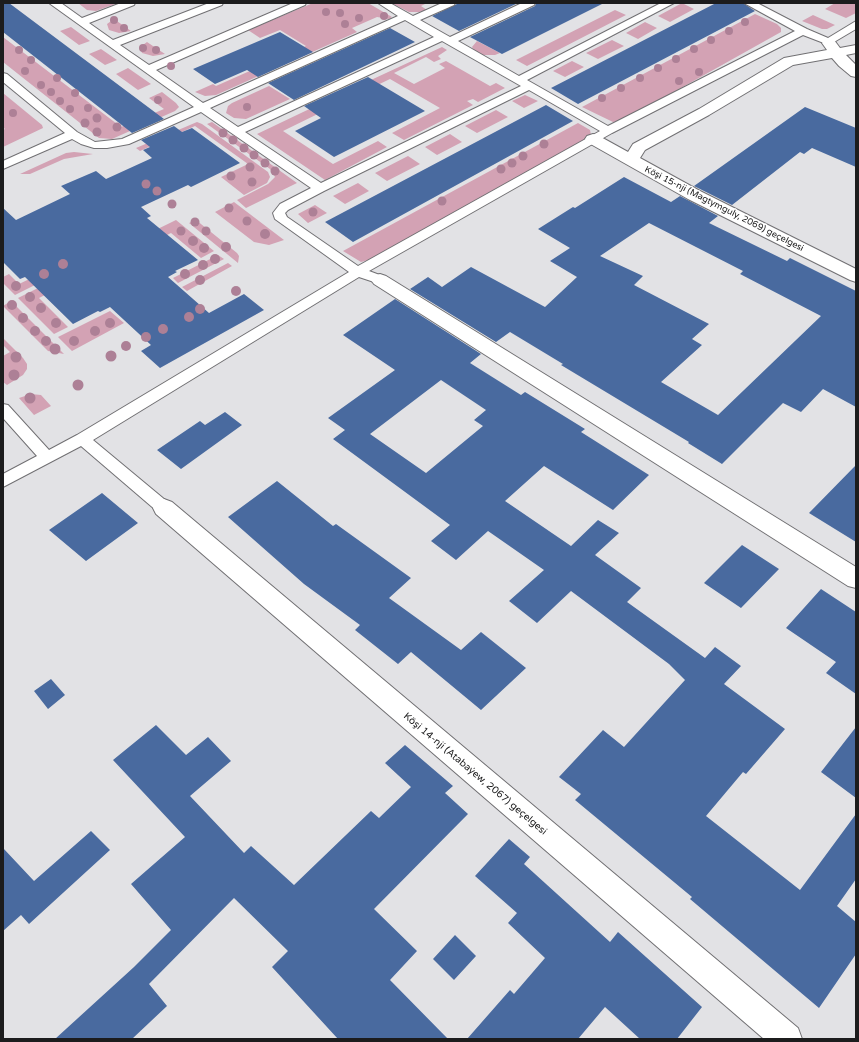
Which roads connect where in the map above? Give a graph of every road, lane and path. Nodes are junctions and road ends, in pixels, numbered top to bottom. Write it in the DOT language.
graph roads {
  1 [pos="54,3"];
  2 [pos="130,3"];
  3 [pos="218,3"];
  4 [pos="301,3"];
  5 [pos="383,3"];
  6 [pos="450,3"];
  7 [pos="530,3"];
  8 [pos="669,3"];
  9 [pos="749,3"];
  10 [pos="646,5"];
  11 [pos="656,10"];
  12 [pos="409,18"];
  13 [pos="82,22"];
  14 [pos="856,24"];
  15 [pos="802,31"];
  16 [pos="446,39"];
  17 [pos="112,44"];
  18 [pos="856,49"];
  19 [pos="837,53"];
  20 [pos="149,69"];
  21 [pos="856,73"];
  22 [pos="3,76"];
  23 [pos="524,83"];
  24 [pos="204,108"];
  25 [pos="608,131"];
  26 [pos="237,132"];
  27 [pos="73,134"];
  28 [pos="593,139"];
  29 [pos="631,160"];
  30 [pos="3,165"];
  31 [pos="320,188"];
  32 [pos="358,272"];
  33 [pos="856,276"];
  34 [pos="380,280"];
  35 [pos="3,409"];
  36 [pos="82,439"];
  37 [pos="47,457"];
  38 [pos="3,481"];
  39 [pos="164,508"];
  40 [pos="856,579"];
  41 [pos="787,1039"];
  1 -- 13 [label="lane"];
  2 -- 13 [label="lane"];
  3 -- 17 [label="lane"];
  4 -- 20 [label="lane"];
  5 -- 12 [label="lane"];
  6 -- 12 [label="lane"];
  7 -- 16 [label="lane"];
  8 -- 11 [label="lane"];
  9 -- 15 [label="lane"];
  10 -- 11 [label="lane"];
  11 -- 23 [label="lane"];
  12 -- 16 [label="lane"];
  12 -- 24 [label="lane"];
  13 -- 17 [label="lane"];
  14 -- 19 [label="lane"];
  15 -- 19 [label="lane"];
  15 -- 25 [label="lane"];
  16 -- 23 [label="lane"];
  16 -- 26 [label="lane"];
  17 -- 20 [label="lane"];
  18 -- 19 [label="street"];
  19 -- 21 [label="street"];
  19 -- 29 [label="street"];
  20 -- 24 [label="lane"];
  22 -- 27 [label="lane"];
  23 -- 25 [label="lane"];
  23 -- 31 [label="lane"];
  24 -- 26 [label="lane"];
  24 -- 27 [label="lane"];
  25 -- 28 [label="lane"];
  26 -- 31 [label="lane"];
  27 -- 30 [label="lane"];
  28 -- 29 [label="street, Köşi 15-nji (Magtymguly, 2069) geçelgesi"];
  28 -- 32 [label="lane"];
  29 -- 33 [label="street, Köşi 15-nji (Magtymguly, 2069) geçelgesi"];
  31 -- 32 [label="lane"];
  32 -- 34 [label="lane"];
  32 -- 36 [label="lane"];
  34 -- 40 [label="street"];
  35 -- 37 [label="lane"];
  36 -- 37 [label="lane"];
  36 -- 39 [label="lane"];
  37 -- 38 [label="lane"];
  39 -- 41 [label="street, Köşi 14-nji (Atabaýew, 2067) geçelgesi"];
}
